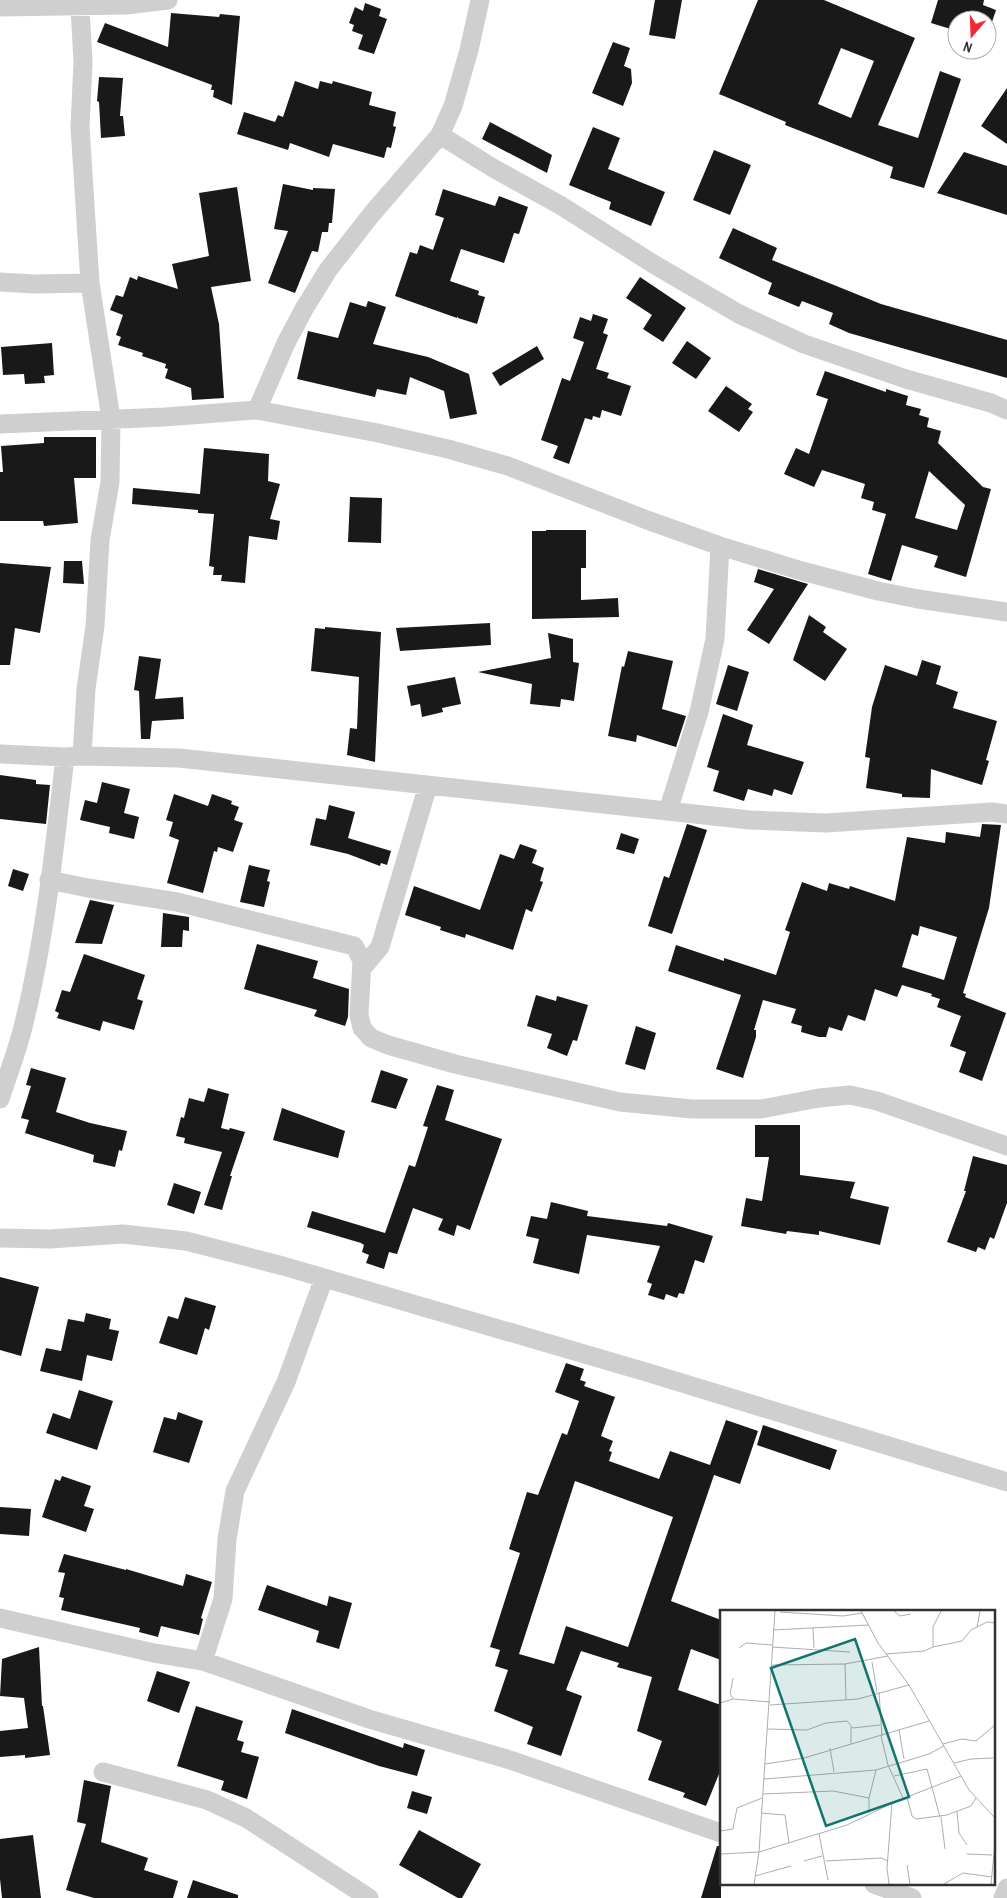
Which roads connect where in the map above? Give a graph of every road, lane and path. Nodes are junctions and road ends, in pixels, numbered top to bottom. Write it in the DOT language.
graph roads {
  1 [pos="168,0"];
  2 [pos="480,0"];
  3 [pos="29,4"];
  4 [pos="0,7"];
  5 [pos="80,7"];
  6 [pos="440,135"];
  7 [pos="0,282"];
  8 [pos="90,283"];
  9 [pos="257,410"];
  10 [pos="1007,410"];
  11 [pos="111,419"];
  12 [pos="0,424"];
  13 [pos="720,546"];
  14 [pos="1007,612"];
  15 [pos="0,754"];
  16 [pos="74,756"];
  17 [pos="428,785"];
  18 [pos="668,811"];
  19 [pos="1007,814"];
  20 [pos="49,880"];
  21 [pos="362,960"];
  22 [pos="0,1100"];
  23 [pos="1007,1146"];
  24 [pos="0,1238"];
  25 [pos="324,1278"];
  26 [pos="1007,1482"];
  27 [pos="0,1618"];
  28 [pos="203,1661"];
  29 [pos="103,1772"];
  30 [pos="720,1833"];
  31 [pos="879,1886"];
  32 [pos="1007,1888"];
  33 [pos="369,1898"];
  34 [pos="912,1898"];
  35 [pos="1003,1898"];
  1 -- 5 [label="street"];
  2 -- 6 [label="street"];
  3 -- 4 [label="street"];
  3 -- 5 [label="street"];
  5 -- 8 [label="street"];
  6 -- 9 [label="street"];
  6 -- 10 [label="street"];
  7 -- 8 [label="street"];
  8 -- 11 [label="street"];
  9 -- 11 [label="street"];
  9 -- 13 [label="street"];
  11 -- 12 [label="street"];
  11 -- 16 [label="street"];
  13 -- 14 [label="street"];
  13 -- 18 [label="street"];
  15 -- 16 [label="street"];
  16 -- 17 [label="street"];
  16 -- 20 [label="street"];
  17 -- 18 [label="street"];
  17 -- 21 [label="street"];
  18 -- 19 [label="street"];
  20 -- 21 [label="street"];
  20 -- 22 [label="street"];
  21 -- 23 [label="street"];
  24 -- 25 [label="street"];
  25 -- 26 [label="street"];
  25 -- 28 [label="street"];
  27 -- 28 [label="street"];
  28 -- 30 [label="street"];
  29 -- 33 [label="street"];
  31 -- 34 [label="street"];
  32 -- 35 [label="street"];
}
